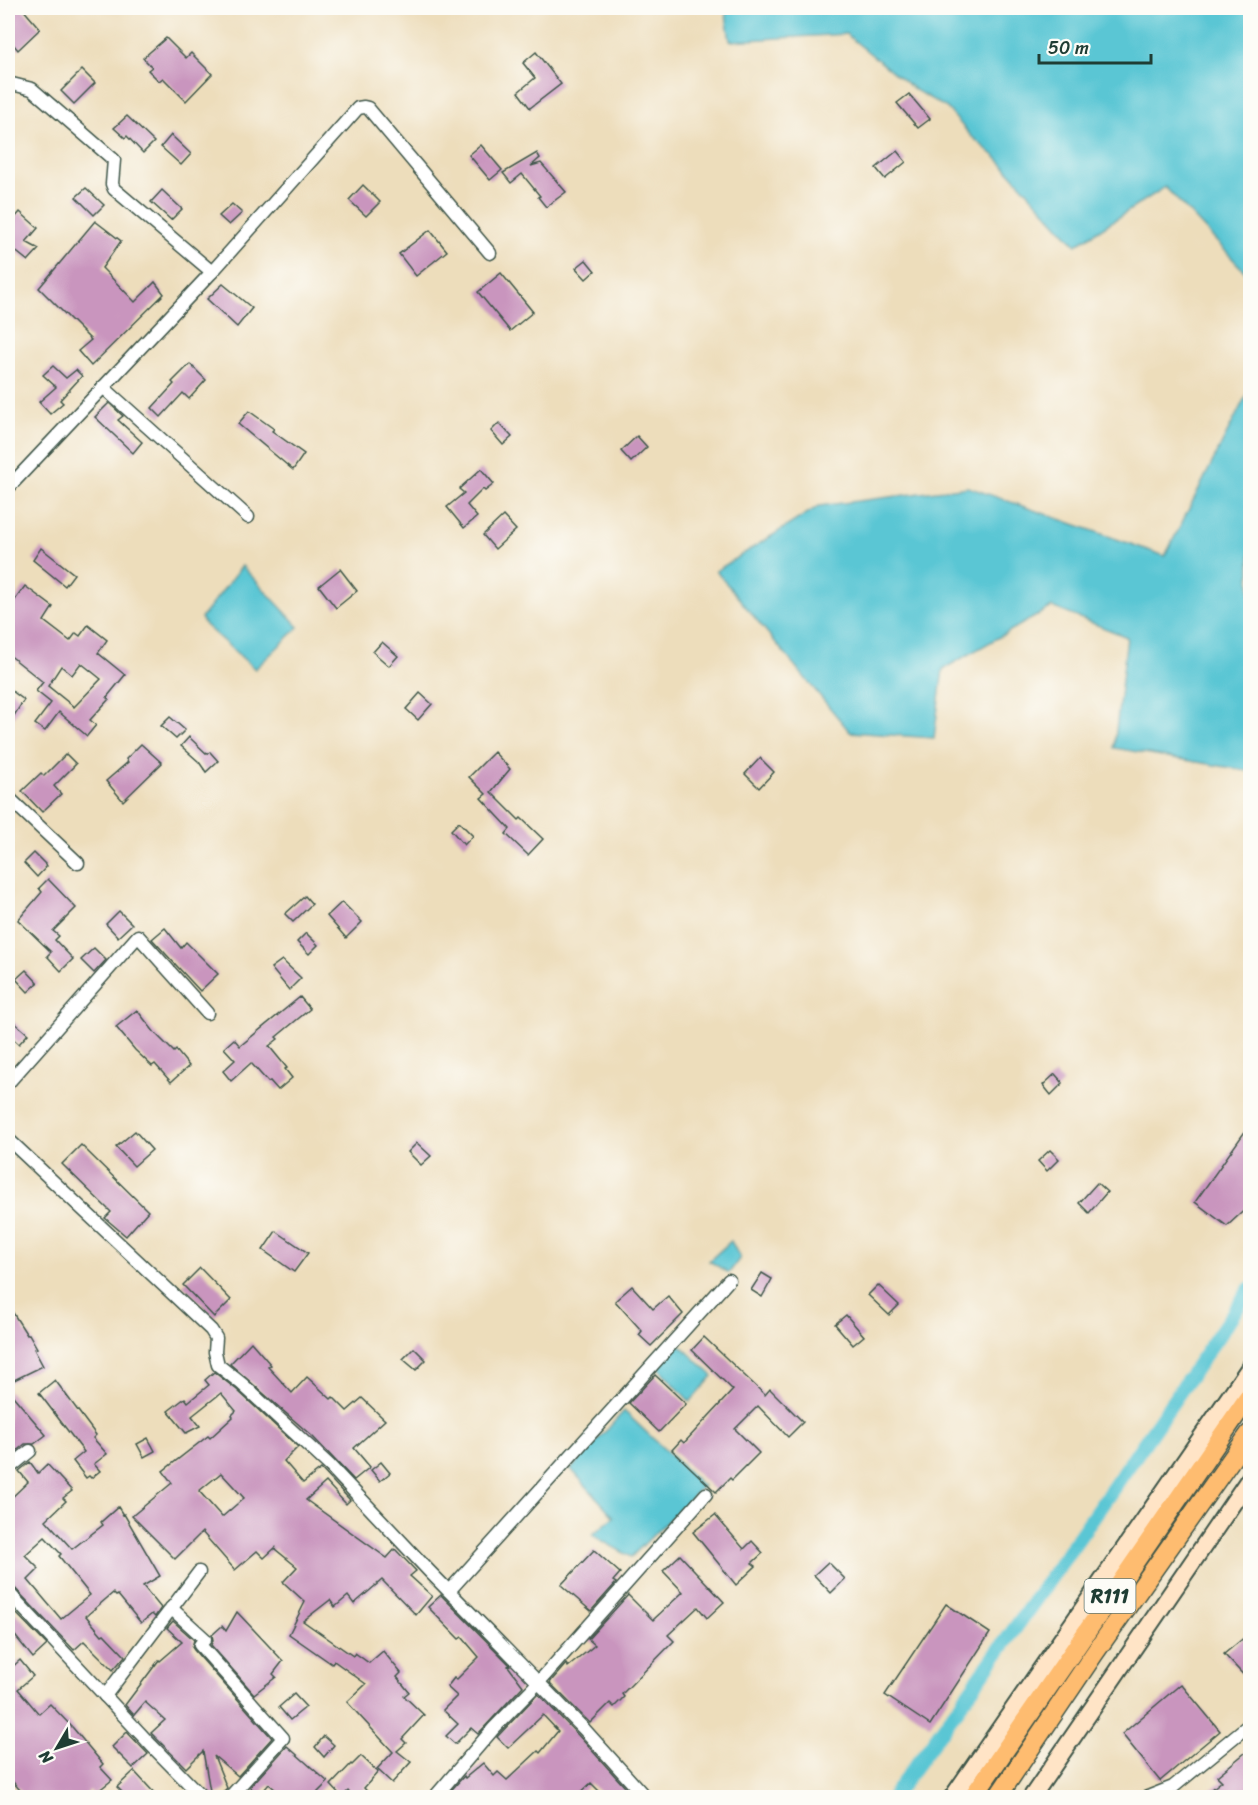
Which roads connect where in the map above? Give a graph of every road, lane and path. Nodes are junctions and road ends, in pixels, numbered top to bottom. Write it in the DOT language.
graph roads {
  1 [pos="8,82"];
  2 [pos="490,253"];
  3 [pos="212,272"];
  4 [pos="103,387"];
  5 [pos="8,488"];
  6 [pos="248,517"];
  7 [pos="8,797"];
  8 [pos="78,863"];
  9 [pos="207,1013"];
  10 [pos="8,1083"];
  11 [pos="8,1139"];
  12 [pos="729,1280"];
  13 [pos="1251,1367"];
  14 [pos="1251,1395"];
  15 [pos="1251,1433"];
  16 [pos="30,1451"];
  17 [pos="8,1469"];
  18 [pos="1251,1478"];
  19 [pos="706,1494"];
  20 [pos="199,1572"];
  21 [pos="449,1591"];
  22 [pos="8,1592"];
  23 [pos="171,1608"];
  24 [pos="538,1683"];
  25 [pos="105,1696"];
  26 [pos="1251,1724"];
  27 [pos="203,1797"];
  28 [pos="229,1797"];
  29 [pos="434,1797"];
  30 [pos="646,1797"];
  31 [pos="952,1797"];
  32 [pos="972,1797"];
  33 [pos="997,1797"];
  34 [pos="1031,1797"];
  35 [pos="1145,1797"];
  1 -- 3 [label="street"];
  2 -- 3 [label="street"];
  3 -- 4 [label="street"];
  4 -- 5 [label="street"];
  4 -- 6 [label="street"];
  7 -- 8 [label="street"];
  9 -- 10 [label="street"];
  11 -- 21 [label="street"];
  12 -- 21 [label="street"];
  13 -- 31 [label="street"];
  14 -- 32 [label="main road, R111"];
  15 -- 33 [label="main road, R111"];
  16 -- 17 [label="street"];
  18 -- 34 [label="street"];
  19 -- 24 [label="street"];
  20 -- 23 [label="street"];
  21 -- 24 [label="street"];
  22 -- 25 [label="street"];
  23 -- 25 [label="street"];
  23 -- 28 [label="street"];
  24 -- 29 [label="street"];
  24 -- 30 [label="street"];
  25 -- 27 [label="street"];
  26 -- 35 [label="street"];
}
